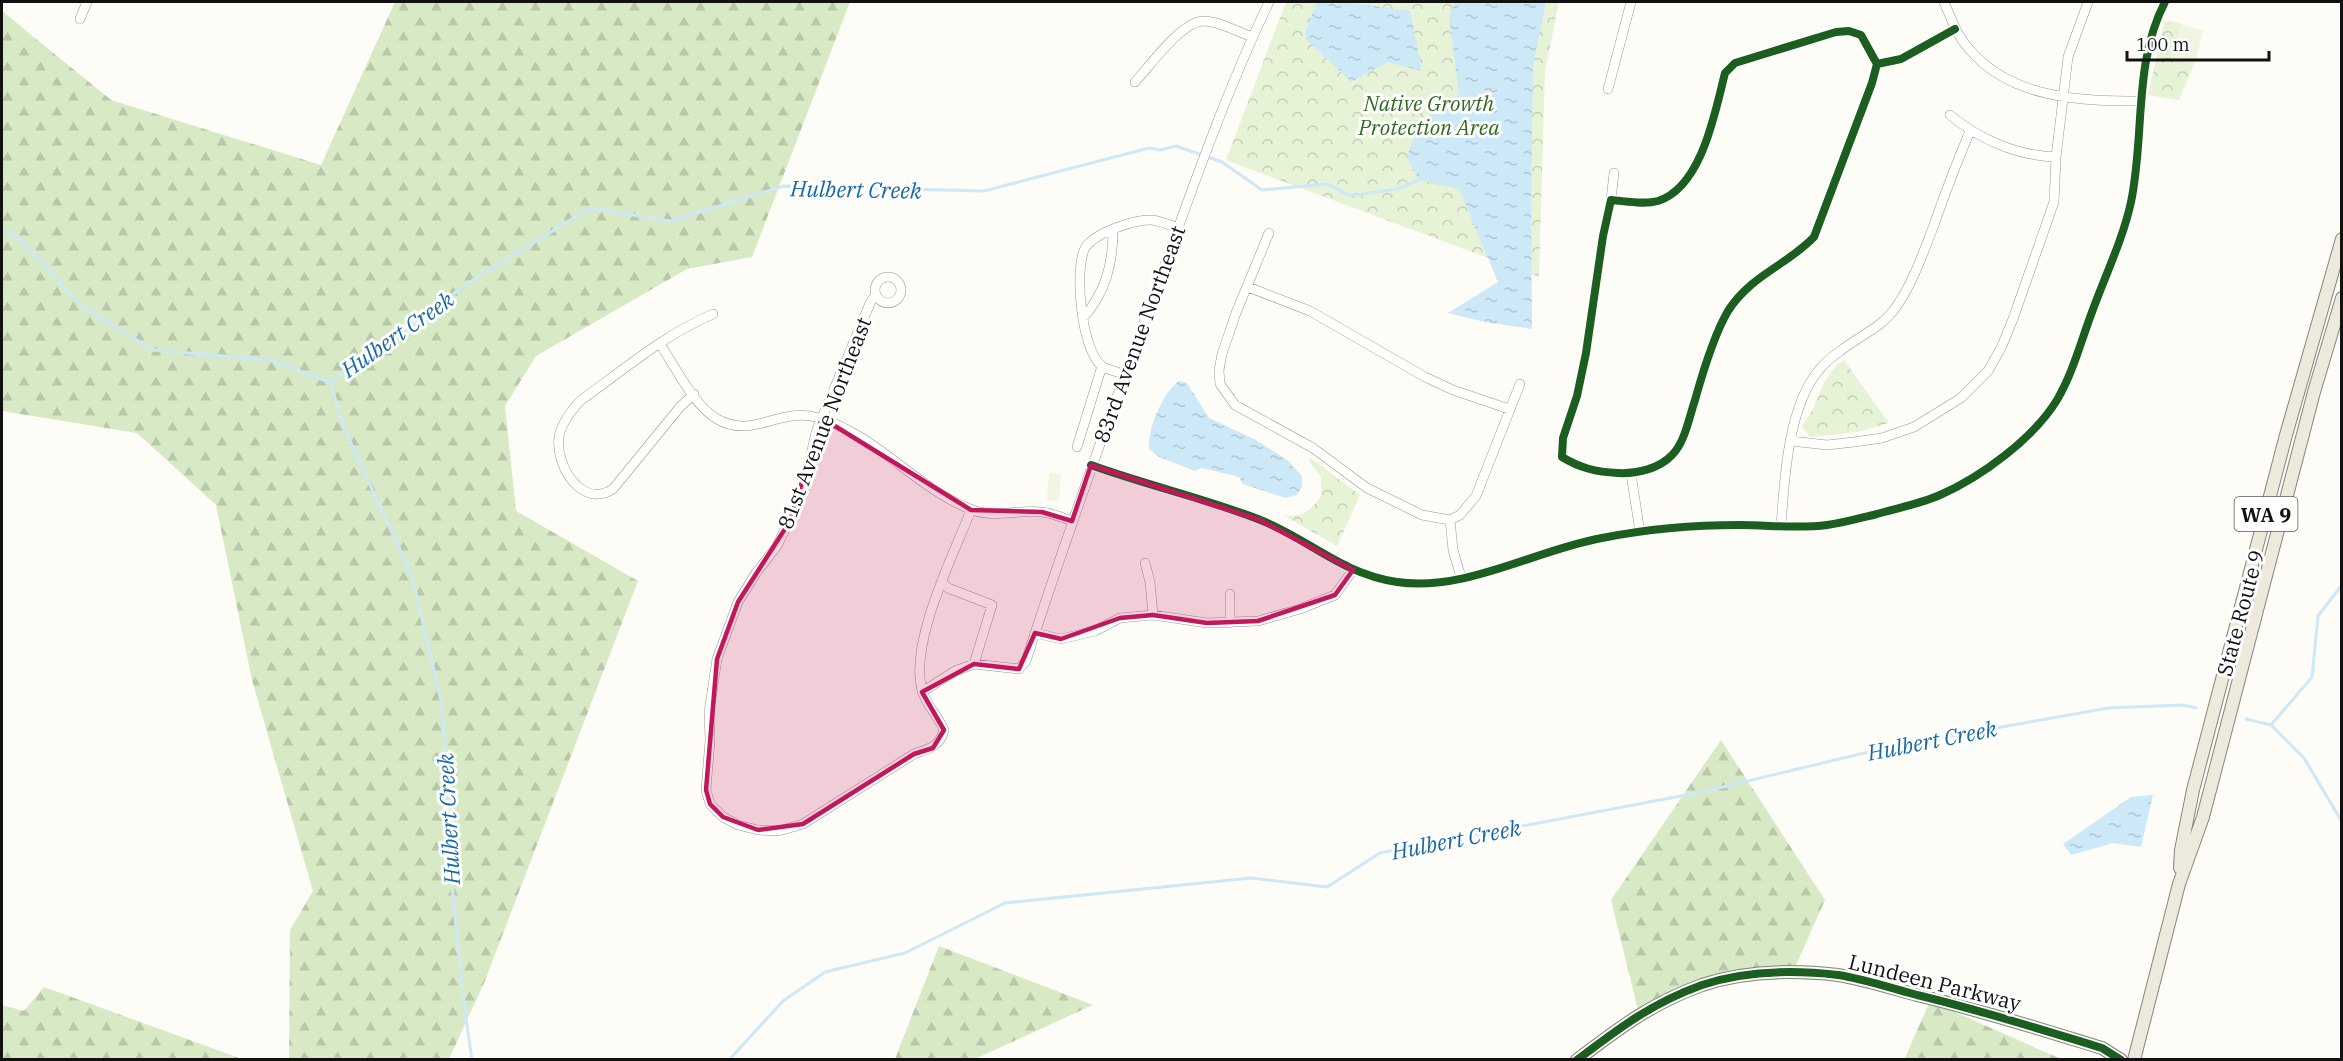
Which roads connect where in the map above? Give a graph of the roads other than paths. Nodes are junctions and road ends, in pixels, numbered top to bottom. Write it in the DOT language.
graph roads {
  1 [pos="87,2"];
  2 [pos="1269,2"];
  3 [pos="1631,2"];
  4 [pos="1944,2"];
  5 [pos="2088,2"];
  6 [pos="2165,2"];
  7 [pos="80,19"];
  8 [pos="1955,29"];
  9 [pos="1252,37"];
  10 [pos="1876,64"];
  11 [pos="1136,82"];
  12 [pos="1608,89"];
  13 [pos="2062,97"];
  14 [pos="2141,101"];
  15 [pos="1950,115"];
  16 [pos="1970,131"];
  17 [pos="2056,157"];
  18 [pos="1614,173"];
  19 [pos="1611,200"];
  20 [pos="1178,228"];
  21 [pos="1113,230"];
  22 [pos="1269,233"];
  23 [pos="2342,239"];
  24 [pos="1248,287"];
  25 [pos="876,295"];
  26 [pos="2342,298"];
  27 [pos="713,314"];
  28 [pos="1083,318"];
  29 [pos="660,344"];
  30 [pos="1102,366"];
  31 [pos="1125,375"];
  32 [pos="1520,384"];
  33 [pos="694,394"];
  34 [pos="1509,410"];
  35 [pos="822,418"];
  36 [pos="1791,441"];
  37 [pos="1077,447"];
  38 [pos="1091,465"];
  39 [pos="1631,474"];
  40 [pos="971,510"];
  41 [pos="1449,520"];
  42 [pos="1072,521"];
  43 [pos="1781,527"];
  44 [pos="1640,532"];
  45 [pos="1145,563"];
  46 [pos="1353,570"];
  47 [pos="1461,577"];
  48 [pos="943,583"];
  49 [pos="1230,594"];
  50 [pos="1152,615"];
  51 [pos="1230,623"];
  52 [pos="1035,633"];
  53 [pos="974,664"];
  54 [pos="922,692"];
  55 [pos="2179,884"];
  56 [pos="1577,1059"];
  57 [pos="2121,1059"];
  58 [pos="2134,1059"];
  1 -- 7 [label="street"];
  2 -- 9 [label="street, 83rd Avenue Northeast"];
  3 -- 12 [label="street"];
  4 -- 8 [label="street"];
  5 -- 13 [label="street"];
  6 -- 14 [label="street"];
  8 -- 10 [label="street"];
  8 -- 13 [label="street"];
  9 -- 11 [label="street"];
  9 -- 20 [label="street, 83rd Avenue Northeast"];
  10 -- 19 [label="street"];
  10 -- 39 [label="street"];
  13 -- 14 [label="street"];
  13 -- 17 [label="street"];
  14 -- 43 [label="street"];
  15 -- 16 [label="street"];
  16 -- 17 [label="street"];
  16 -- 36 [label="street"];
  17 -- 36 [label="street"];
  18 -- 19 [label="street"];
  19 -- 39 [label="street"];
  20 -- 21 [label="street"];
  20 -- 31 [label="street, 83rd Avenue Northeast"];
  21 -- 28 [label="street"];
  21 -- 28 [label="street"];
  22 -- 24 [label="street"];
  23 -- 55 [label="main road, State Route 9 / WA 9"];
  24 -- 34 [label="street"];
  24 -- 41 [label="street"];
  25 -- 35 [label="street, 81st Avenue Northeast"];
  26 -- 55 [label="main road, State Route 9 / WA 9"];
  27 -- 29 [label="street"];
  28 -- 30 [label="street"];
  29 -- 33 [label="street"];
  29 -- 33 [label="street"];
  30 -- 31 [label="street"];
  30 -- 37 [label="street"];
  31 -- 38 [label="street, 83rd Avenue Northeast"];
  32 -- 34 [label="street"];
  33 -- 35 [label="street"];
  34 -- 41 [label="street"];
  35 -- 40 [label="street"];
  35 -- 54 [label="street, 81st Avenue Northeast"];
  36 -- 43 [label="street"];
  38 -- 42 [label="street, 83rd Avenue Northeast"];
  38 -- 46 [label="street"];
  39 -- 44 [label="street"];
  40 -- 42 [label="street"];
  40 -- 48 [label="street"];
  41 -- 47 [label="street"];
  42 -- 52 [label="street, 83rd Avenue Northeast"];
  43 -- 44 [label="street"];
  44 -- 47 [label="street"];
  45 -- 50 [label="street"];
  46 -- 47 [label="street"];
  46 -- 51 [label="street"];
  48 -- 53 [label="street"];
  48 -- 54 [label="street"];
  49 -- 51 [label="street"];
  50 -- 51 [label="street"];
  50 -- 52 [label="street"];
  52 -- 53 [label="street, 83rd Avenue Northeast"];
  53 -- 54 [label="street"];
  55 -- 58 [label="main road, State Route 9 / WA 9"];
  56 -- 57 [label="main road, Lundeen Parkway"];
}
